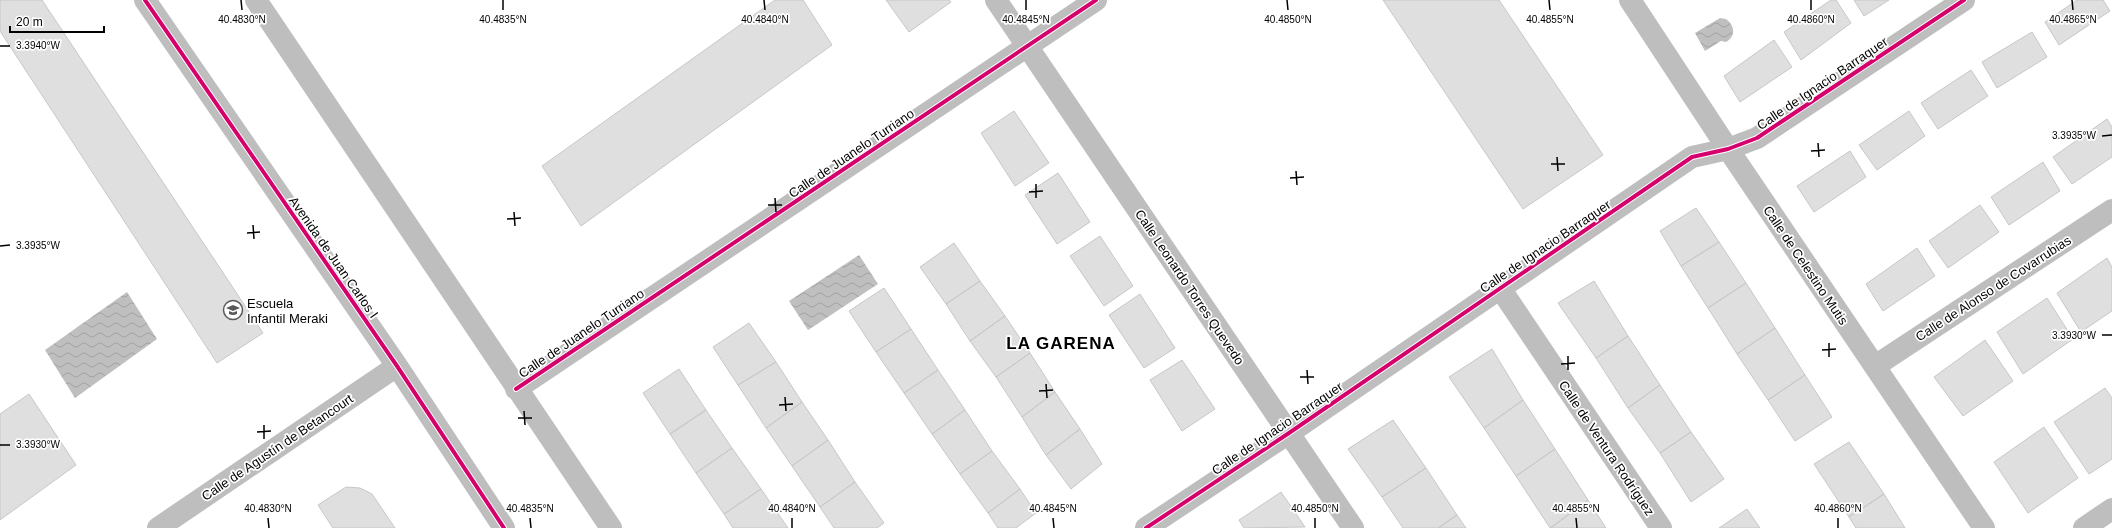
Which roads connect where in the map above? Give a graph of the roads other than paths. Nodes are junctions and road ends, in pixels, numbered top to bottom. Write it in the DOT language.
graph roads {
  1 [pos="145,0"];
  2 [pos="256,0"];
  3 [pos="996,0"];
  4 [pos="1096,0"];
  5 [pos="1630,0"];
  6 [pos="1964,0"];
  7 [pos="1027,47"];
  8 [pos="1728,149"];
  9 [pos="2112,210"];
  10 [pos="1500,288"];
  11 [pos="397,366"];
  12 [pos="1875,366"];
  13 [pos="516,389"];
  14 [pos="1289,433"];
  15 [pos="2112,509"];
  16 [pos="158,528"];
  17 [pos="504,528"];
  18 [pos="611,528"];
  19 [pos="1146,528"];
  20 [pos="1353,528"];
  21 [pos="1662,528"];
  22 [pos="1984,528"];
  23 [pos="2084,528"];
  1 -- 11 [label="street, Avenida de Juan Carlos I"];
  2 -- 13 [label="street"];
  3 -- 7 [label="street, Calle Leonardo Torres Quevedo"];
  4 -- 7 [label="street, Calle de Juanelo Turriano"];
  5 -- 8 [label="street, Calle de Celestino Mutis"];
  6 -- 8 [label="street, Calle de Ignacio Barraquer"];
  7 -- 13 [label="street, Calle de Juanelo Turriano"];
  7 -- 14 [label="street, Calle Leonardo Torres Quevedo"];
  8 -- 10 [label="street, Calle de Ignacio Barraquer"];
  8 -- 12 [label="street, Calle de Celestino Mutis"];
  9 -- 12 [label="street, Calle de Alonso de Covarrubias"];
  10 -- 14 [label="street, Calle de Ignacio Barraquer"];
  10 -- 21 [label="street, Calle de Ventura Rodríguez"];
  11 -- 16 [label="street, Calle de Agustín de Betancourt"];
  11 -- 17 [label="street, Avenida de Juan Carlos I"];
  12 -- 22 [label="street, Calle de Celestino Mutis"];
  13 -- 18 [label="street"];
  14 -- 19 [label="street, Calle de Ignacio Barraquer"];
  14 -- 20 [label="street, Calle Leonardo Torres Quevedo"];
  15 -- 23 [label="street"];
}
